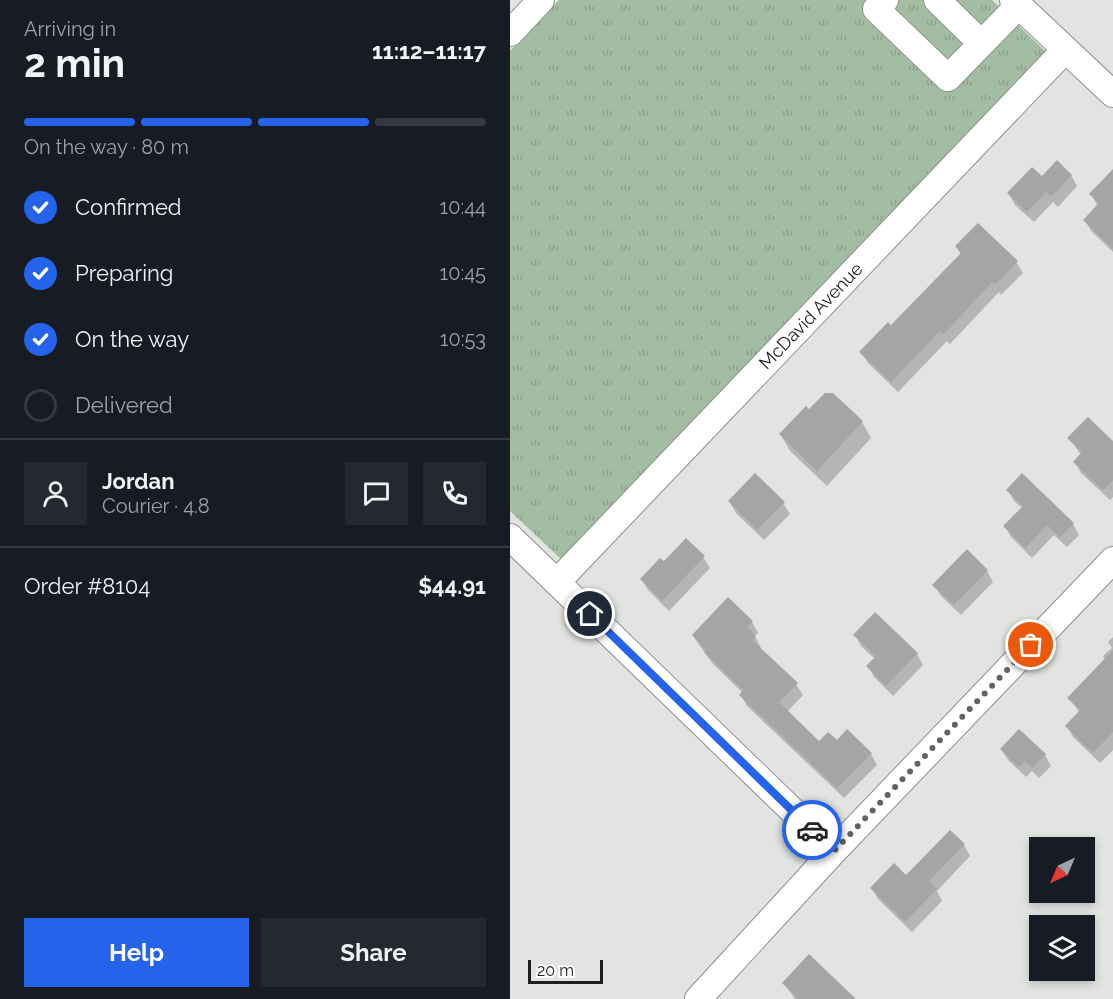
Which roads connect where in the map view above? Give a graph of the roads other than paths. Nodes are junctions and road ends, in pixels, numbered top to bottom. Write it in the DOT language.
graph roads {
  1 [pos="541,0"];
  2 [pos="885,0"];
  3 [pos="937,0"];
  4 [pos="1016,3"];
  5 [pos="510,33"];
  6 [pos="981,43"];
  7 [pos="1065,50"];
  8 [pos="1113,94"];
  9 [pos="510,537"];
  10 [pos="1113,560"];
  11 [pos="557,582"];
  12 [pos="834,851"];
  13 [pos="698,999"];
  1 -- 5 [label="street"];
  2 -- 6 [label="street"];
  3 -- 6 [label="street"];
  4 -- 6 [label="street"];
  4 -- 7 [label="street"];
  7 -- 8 [label="street"];
  7 -- 11 [label="street, McDavid Avenue"];
  9 -- 11 [label="street"];
  10 -- 12 [label="street"];
  11 -- 12 [label="street"];
  12 -- 13 [label="street"];
}
